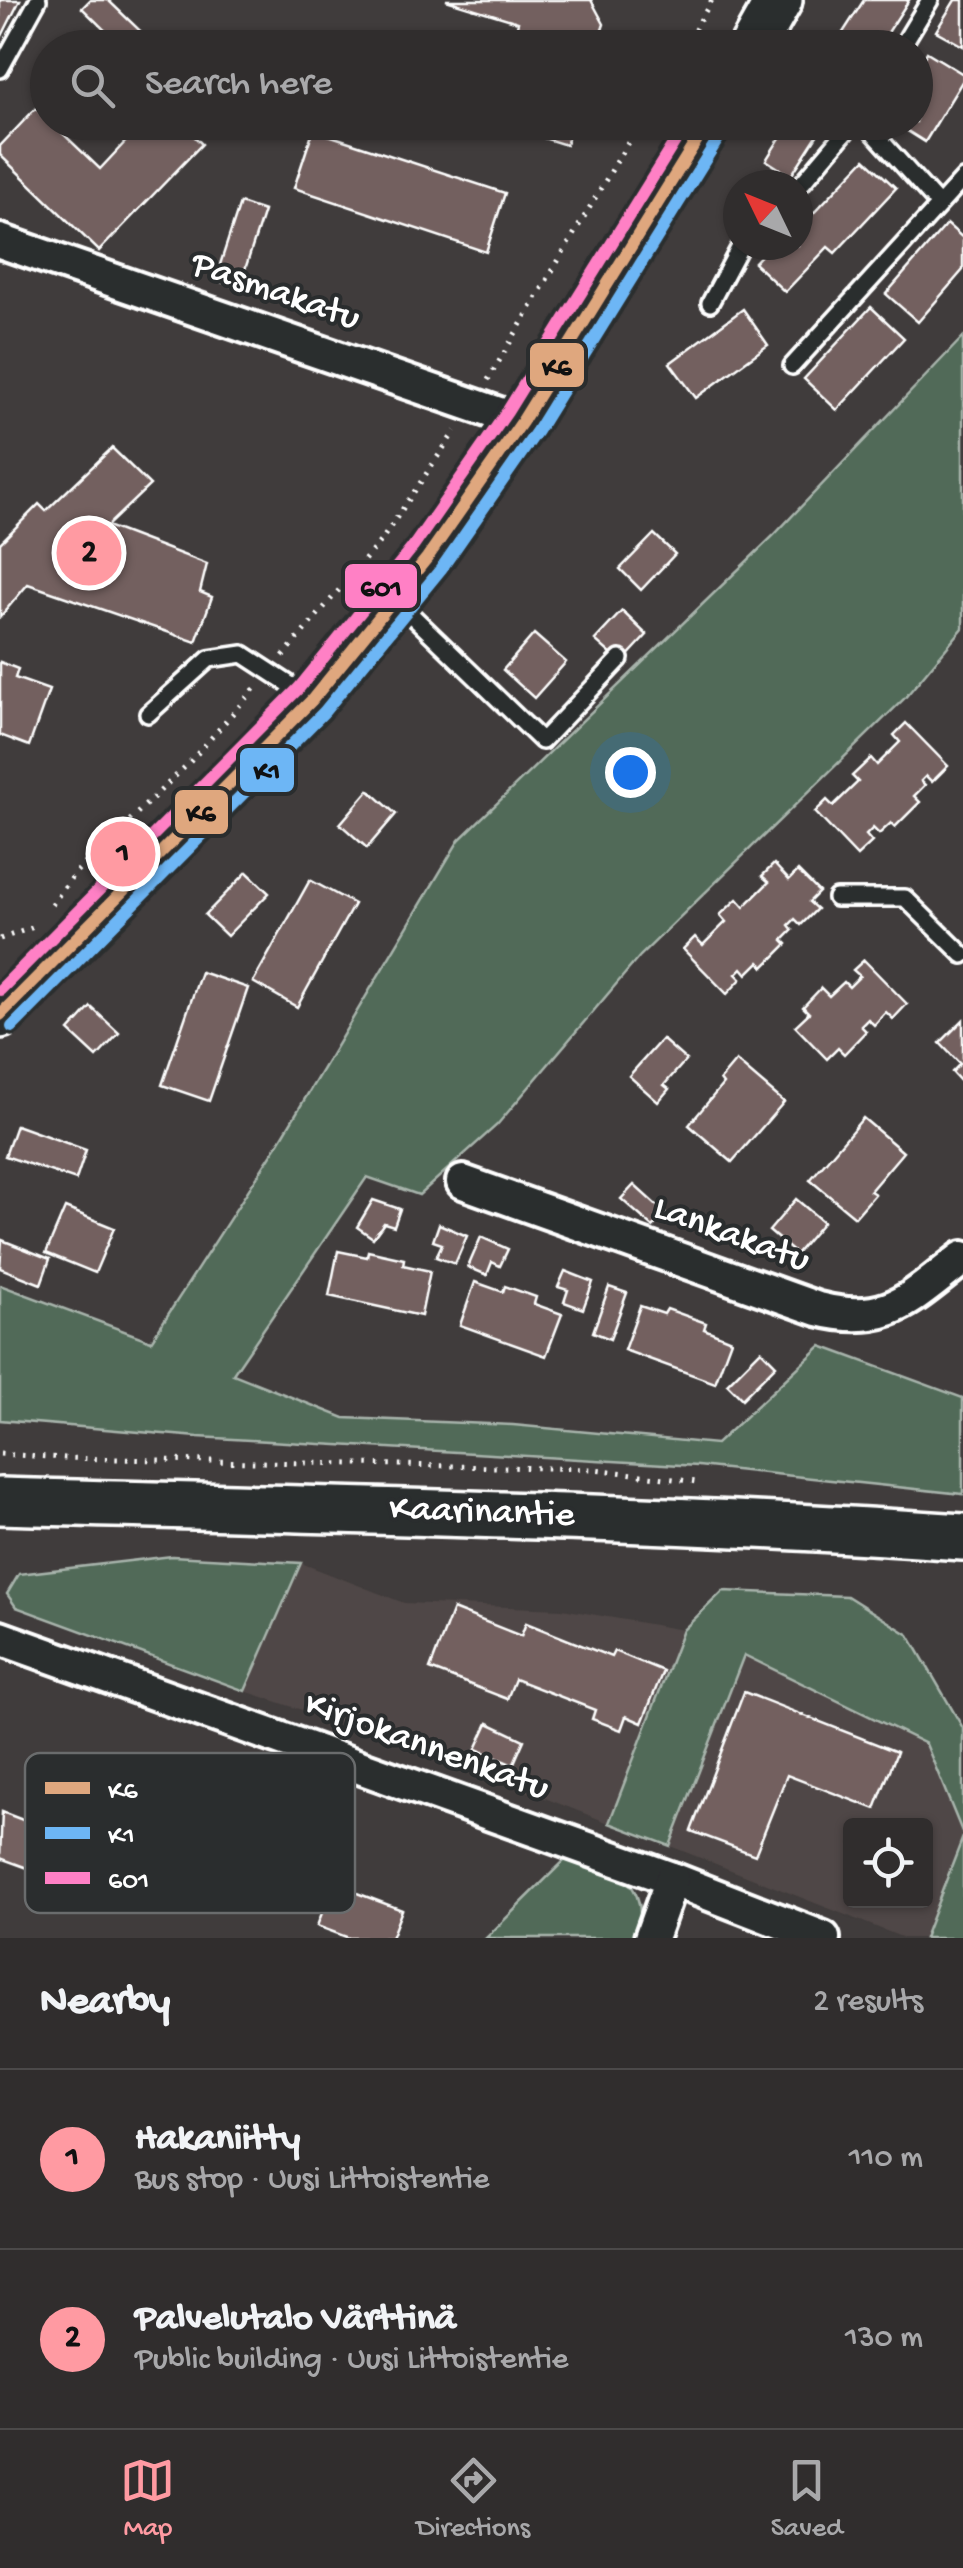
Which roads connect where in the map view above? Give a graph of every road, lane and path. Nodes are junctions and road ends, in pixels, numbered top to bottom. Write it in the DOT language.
graph roads {
  1 [pos="38,0"];
  2 [pos="712,0"];
  3 [pos="779,0"];
  4 [pos="930,0"];
  5 [pos="694,30"];
  6 [pos="762,30"];
  7 [pos="912,30"];
  8 [pos="0,69"];
  9 [pos="629,140"];
  10 [pos="697,140"];
  11 [pos="839,140"];
  12 [pos="880,140"];
  13 [pos="813,170"];
  14 [pos="963,180"];
  15 [pos="940,205"];
  16 [pos="0,241"];
  17 [pos="733,260"];
  18 [pos="710,304"];
  19 [pos="792,366"];
  20 [pos="474,403"];
  21 [pos="522,422"];
  22 [pos="395,598"];
  23 [pos="620,659"];
  24 [pos="270,672"];
  25 [pos="312,700"];
  26 [pos="148,714"];
  27 [pos="836,898"];
  28 [pos="46,914"];
  29 [pos="0,939"];
  30 [pos="24,939"];
  31 [pos="963,955"];
  32 [pos="0,1015"];
  33 [pos="463,1182"];
  34 [pos="963,1258"];
  35 [pos="0,1501"];
  36 [pos="963,1537"];
  37 [pos="0,1638"];
  38 [pos="321,1753"];
  39 [pos="355,1765"];
  40 [pos="672,1879"];
  41 [pos="650,1938"];
  42 [pos="823,1938"];
  1 -- 8 [label="lane"];
  2 -- 5 [label="path"];
  3 -- 6 [label="street"];
  4 -- 7 [label="lane"];
  9 -- 20 [label="path"];
  10 -- 21 [label="street"];
  11 -- 13 [label="lane"];
  12 -- 15 [label="lane"];
  14 -- 15 [label="lane"];
  15 -- 19 [label="lane"];
  16 -- 20 [label="street, Pasmakatu"];
  17 -- 18 [label="lane"];
  20 -- 21 [label="street, Pasmakatu"];
  20 -- 24 [label="path"];
  21 -- 22 [label="street"];
  22 -- 23 [label="lane"];
  22 -- 25 [label="street"];
  24 -- 25 [label="lane"];
  24 -- 26 [label="lane"];
  24 -- 28 [label="path"];
  25 -- 32 [label="street"];
  27 -- 31 [label="lane"];
  29 -- 30 [label="path"];
  33 -- 34 [label="street, Lankakatu"];
  35 -- 36 [label="street, Kaarinantie"];
  37 -- 38 [label="street, Kirjokannenkatu"];
  39 -- 40 [label="street, Kirjokannenkatu"];
  40 -- 41 [label="street"];
  40 -- 42 [label="street, Kirjokannenkatu"];
}
